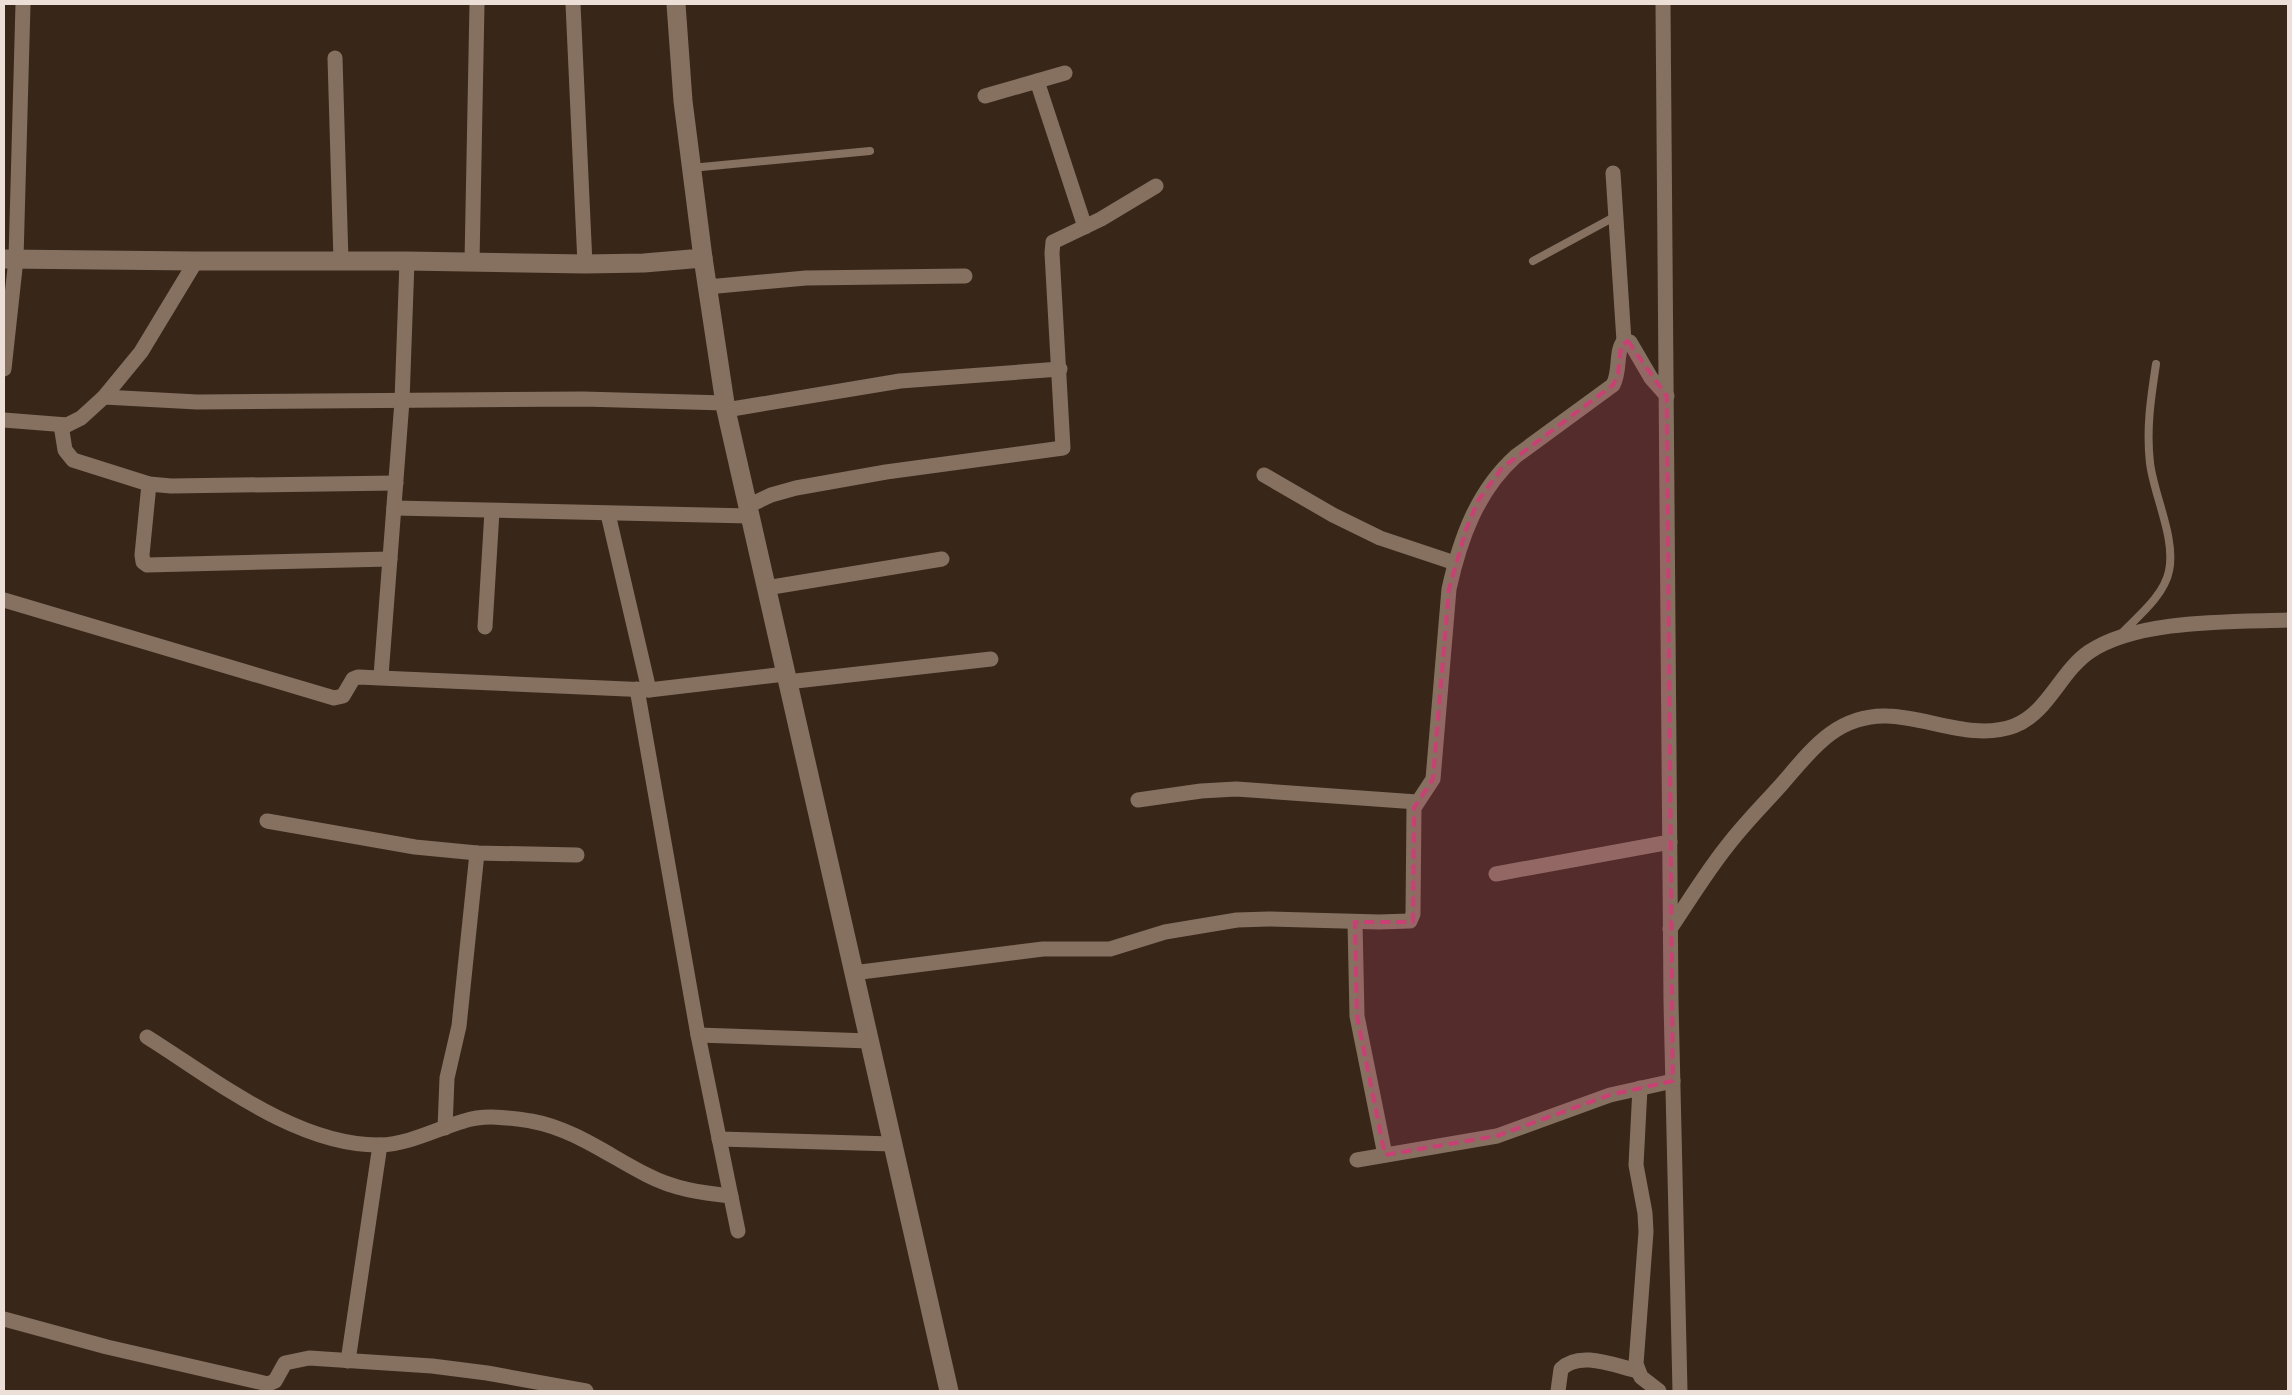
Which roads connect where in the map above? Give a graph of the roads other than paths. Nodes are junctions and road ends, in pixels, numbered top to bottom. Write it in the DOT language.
graph roads {
  1 [pos="23,4"];
  2 [pos="477,4"];
  3 [pos="573,4"];
  4 [pos="676,4"];
  5 [pos="1663,4"];
  6 [pos="335,58"];
  7 [pos="1065,73"];
  8 [pos="1037,81"];
  9 [pos="985,96"];
  10 [pos="870,150"];
  11 [pos="691,168"];
  12 [pos="1612,173"];
  13 [pos="1156,186"];
  14 [pos="1616,216"];
  15 [pos="1085,227"];
  16 [pos="703,258"];
  17 [pos="10,259"];
  18 [pos="196,261"];
  19 [pos="341,261"];
  20 [pos="407,261"];
  21 [pos="1533,261"];
  22 [pos="472,262"];
  23 [pos="585,264"];
  24 [pos="965,276"];
  25 [pos="707,287"];
  26 [pos="1624,341"];
  27 [pos="2156,364"];
  28 [pos="4,369"];
  29 [pos="1060,369"];
  30 [pos="1667,396"];
  31 [pos="104,397"];
  32 [pos="402,401"];
  33 [pos="726,407"];
  34 [pos="4,420"];
  35 [pos="61,425"];
  36 [pos="1264,475"];
  37 [pos="396,483"];
  38 [pos="148,484"];
  39 [pos="394,508"];
  40 [pos="492,511"];
  41 [pos="749,511"];
  42 [pos="608,514"];
  43 [pos="390,559"];
  44 [pos="942,559"];
  45 [pos="1455,563"];
  46 [pos="766,588"];
  47 [pos="4,600"];
  48 [pos="2288,620"];
  49 [pos="485,626"];
  50 [pos="2117,639"];
  51 [pos="991,659"];
  52 [pos="381,676"];
  53 [pos="786,678"];
  54 [pos="643,690"];
  55 [pos="1138,800"];
  56 [pos="1416,802"];
  57 [pos="267,821"];
  58 [pos="1670,842"];
  59 [pos="477,853"];
  60 [pos="577,855"];
  61 [pos="1496,874"];
  62 [pos="1355,922"];
  63 [pos="1670,929"];
  64 [pos="853,972"];
  65 [pos="698,1035"];
  66 [pos="147,1037"];
  67 [pos="869,1041"];
  68 [pos="1673,1081"];
  69 [pos="1640,1088"];
  70 [pos="445,1128"];
  71 [pos="719,1139"];
  72 [pos="893,1144"];
  73 [pos="380,1145"];
  74 [pos="1385,1155"];
  75 [pos="1357,1160"];
  76 [pos="731,1196"];
  77 [pos="738,1231"];
  78 [pos="4,1320"];
  79 [pos="348,1361"];
  80 [pos="1638,1371"];
  81 [pos="948,1386"];
  82 [pos="272,1387"];
  83 [pos="586,1391"];
  84 [pos="931,1391"];
  85 [pos="1558,1391"];
  86 [pos="1659,1391"];
  87 [pos="1680,1391"];
  1 -- 17 [label="street"];
  2 -- 22 [label="street"];
  3 -- 23 [label="street"];
  4 -- 11 [label="street"];
  5 -- 30 [label="street"];
  6 -- 19 [label="street"];
  7 -- 8 [label="street"];
  8 -- 9 [label="street"];
  8 -- 15 [label="street"];
  10 -- 11 [label="lane"];
  11 -- 16 [label="street"];
  12 -- 14 [label="street"];
  13 -- 15 [label="street"];
  14 -- 21 [label="lane"];
  14 -- 26 [label="street"];
  15 -- 29 [label="street"];
  16 -- 23 [label="street"];
  16 -- 25 [label="street"];
  17 -- 18 [label="street"];
  17 -- 28 [label="street"];
  18 -- 19 [label="street"];
  18 -- 31 [label="street"];
  19 -- 20 [label="street"];
  20 -- 22 [label="street"];
  20 -- 32 [label="street"];
  22 -- 23 [label="street"];
  24 -- 25 [label="street"];
  25 -- 33 [label="street"];
  26 -- 30 [label="street"];
  26 -- 45 [label="street"];
  27 -- 50 [label="lane"];
  29 -- 33 [label="street"];
  29 -- 41 [label="street"];
  30 -- 58 [label="street"];
  31 -- 32 [label="street"];
  31 -- 35 [label="street"];
  32 -- 33 [label="street"];
  32 -- 37 [label="street"];
  33 -- 41 [label="street"];
  34 -- 35 [label="street"];
  35 -- 38 [label="street"];
  36 -- 45 [label="street"];
  37 -- 38 [label="street"];
  37 -- 39 [label="street"];
  38 -- 43 [label="street"];
  39 -- 40 [label="street"];
  39 -- 43 [label="street"];
  40 -- 42 [label="street"];
  40 -- 49 [label="street"];
  41 -- 42 [label="street"];
  41 -- 46 [label="street"];
  42 -- 54 [label="street"];
  43 -- 52 [label="street"];
  44 -- 46 [label="street"];
  45 -- 56 [label="street"];
  46 -- 53 [label="street"];
  47 -- 52 [label="street"];
  48 -- 50 [label="street"];
  50 -- 63 [label="street"];
  51 -- 53 [label="street"];
  52 -- 54 [label="street"];
  53 -- 54 [label="street"];
  53 -- 64 [label="street"];
  54 -- 65 [label="street"];
  55 -- 56 [label="street"];
  56 -- 62 [label="street"];
  57 -- 59 [label="street"];
  58 -- 61 [label="street"];
  58 -- 63 [label="street"];
  59 -- 60 [label="street"];
  59 -- 70 [label="street"];
  62 -- 64 [label="street"];
  62 -- 74 [label="street"];
  63 -- 68 [label="street"];
  64 -- 67 [label="street"];
  65 -- 67 [label="street"];
  65 -- 71 [label="street"];
  66 -- 73 [label="street"];
  67 -- 72 [label="street"];
  68 -- 69 [label="street"];
  68 -- 87 [label="street"];
  69 -- 74 [label="street"];
  69 -- 80 [label="street"];
  70 -- 73 [label="street"];
  70 -- 76 [label="street"];
  71 -- 72 [label="street"];
  71 -- 76 [label="street"];
  72 -- 81 [label="street"];
  73 -- 79 [label="street"];
  74 -- 75 [label="street"];
  76 -- 77 [label="street"];
  78 -- 82 [label="street"];
  79 -- 82 [label="street"];
  79 -- 83 [label="street"];
  80 -- 85 [label="street"];
  80 -- 86 [label="street"];
  81 -- 84 [label="street"];
}
